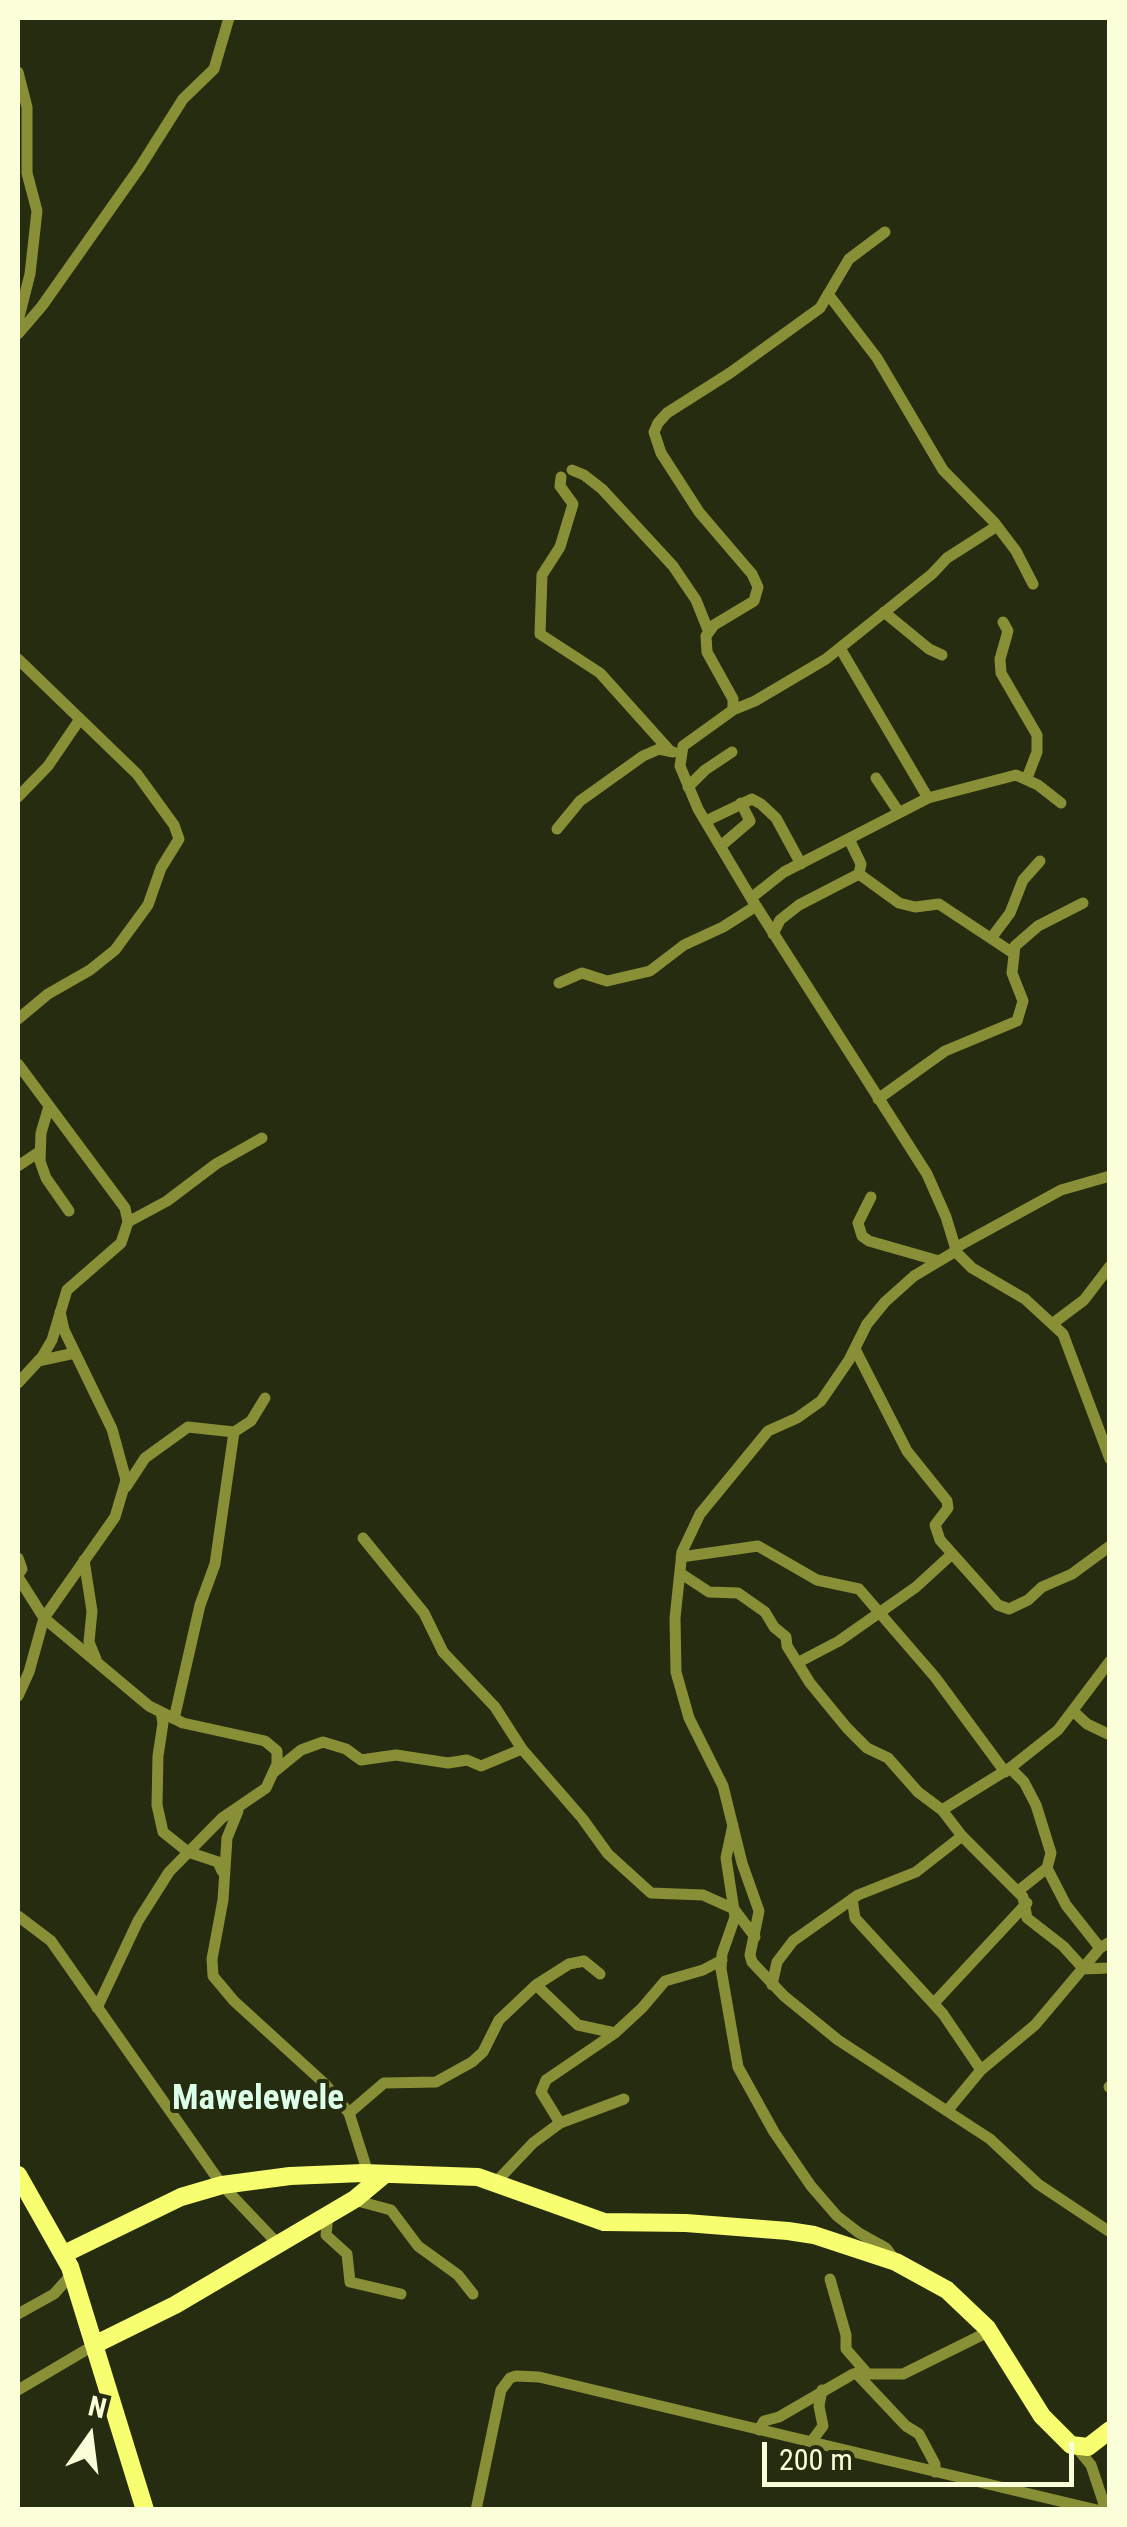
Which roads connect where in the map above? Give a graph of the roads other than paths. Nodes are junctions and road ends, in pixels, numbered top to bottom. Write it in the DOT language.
graph roads {
  1 [pos="228,18"];
  2 [pos="18,72"];
  3 [pos="885,232"];
  4 [pos="22,287"];
  5 [pos="828,294"];
  6 [pos="18,321"];
  7 [pos="18,334"];
  8 [pos="997,526"];
  9 [pos="1033,584"];
  10 [pos="884,612"];
  11 [pos="1003,622"];
  12 [pos="708,630"];
  13 [pos="840,648"];
  14 [pos="942,655"];
  15 [pos="18,659"];
  16 [pos="732,710"];
  17 [pos="80,719"];
  18 [pos="732,752"];
  19 [pos="675,753"];
  20 [pos="876,778"];
  21 [pos="1028,778"];
  22 [pos="688,787"];
  23 [pos="18,797"];
  24 [pos="928,798"];
  25 [pos="741,803"];
  26 [pos="1061,803"];
  27 [pos="898,811"];
  28 [pos="706,821"];
  29 [pos="557,829"];
  30 [pos="848,839"];
  31 [pos="722,845"];
  32 [pos="1040,861"];
  33 [pos="800,864"];
  34 [pos="858,874"];
  35 [pos="753,902"];
  36 [pos="1082,903"];
  37 [pos="773,934"];
  38 [pos="992,937"];
  39 [pos="1013,952"];
  40 [pos="559,983"];
  41 [pos="18,1018"];
  42 [pos="18,1064"];
  43 [pos="878,1099"];
  44 [pos="49,1106"];
  45 [pos="262,1138"];
  46 [pos="39,1152"];
  47 [pos="18,1166"];
  48 [pos="1110,1176"];
  49 [pos="871,1198"];
  50 [pos="69,1211"];
  51 [pos="128,1222"];
  52 [pos="955,1249"];
  53 [pos="939,1261"];
  54 [pos="1110,1266"];
  55 [pos="60,1312"];
  56 [pos="1052,1324"];
  57 [pos="854,1349"];
  58 [pos="75,1353"];
  59 [pos="38,1361"];
  60 [pos="18,1383"];
  61 [pos="265,1398"];
  62 [pos="234,1432"];
  63 [pos="1110,1459"];
  64 [pos="124,1490"];
  65 [pos="363,1538"];
  66 [pos="1110,1546"];
  67 [pos="952,1554"];
  68 [pos="681,1557"];
  69 [pos="18,1558"];
  70 [pos="84,1560"];
  71 [pos="680,1572"];
  72 [pos="18,1576"];
  73 [pos="880,1612"];
  74 [pos="44,1618"];
  75 [pos="1110,1661"];
  76 [pos="799,1662"];
  77 [pos="98,1663"];
  78 [pos="18,1696"];
  79 [pos="1073,1711"];
  80 [pos="161,1712"];
  81 [pos="174,1719"];
  82 [pos="1110,1734"];
  83 [pos="522,1749"];
  84 [pos="1008,1770"];
  85 [pos="274,1772"];
  86 [pos="240,1807"];
  87 [pos="942,1810"];
  88 [pos="733,1825"];
  89 [pos="962,1836"];
  90 [pos="188,1852"];
  91 [pos="1047,1868"];
  92 [pos="223,1875"];
  93 [pos="1018,1891"];
  94 [pos="852,1899"];
  95 [pos="1027,1903"];
  96 [pos="734,1909"];
  97 [pos="20,1920"];
  98 [pos="755,1937"];
  99 [pos="1105,1945"];
  100 [pos="722,1960"];
  101 [pos="1110,1968"];
  102 [pos="1082,1969"];
  103 [pos="600,1974"];
  104 [pos="536,1985"];
  105 [pos="772,1986"];
  106 [pos="934,2004"];
  107 [pos="98,2008"];
  108 [pos="615,2033"];
  109 [pos="981,2070"];
  110 [pos="624,2099"];
  111 [pos="946,2111"];
  112 [pos="349,2113"];
  113 [pos="560,2123"];
  114 [pos="377,2174"];
  115 [pos="18,2175"];
  116 [pos="496,2182"];
  117 [pos="222,2185"];
  118 [pos="354,2200"];
  119 [pos="328,2215"];
  120 [pos="1110,2232"];
  121 [pos="278,2244"];
  122 [pos="64,2254"];
  123 [pos="896,2262"];
  124 [pos="72,2274"];
  125 [pos="830,2279"];
  126 [pos="401,2294"];
  127 [pos="473,2294"];
  128 [pos="18,2314"];
  129 [pos="990,2331"];
  130 [pos="96,2344"];
  131 [pos="861,2372"];
  132 [pos="18,2390"];
  133 [pos="822,2390"];
  134 [pos="759,2430"];
  135 [pos="1110,2430"];
  136 [pos="811,2442"];
  137 [pos="1093,2446"];
  138 [pos="935,2472"];
  139 [pos="145,2510"];
  140 [pos="476,2510"];
  141 [pos="1096,2510"];
  142 [pos="1106,2510"];
  1 -- 7 [label="street"];
  2 -- 4 [label="street"];
  3 -- 5 [label="street"];
  4 -- 6 [label="street"];
  5 -- 8 [label="street"];
  5 -- 12 [label="street"];
  8 -- 9 [label="street"];
  8 -- 10 [label="street"];
  10 -- 13 [label="street"];
  10 -- 14 [label="street"];
  11 -- 21 [label="street"];
  12 -- 16 [label="street"];
  12 -- 19 [label="street"];
  13 -- 16 [label="street"];
  13 -- 24 [label="street"];
  15 -- 17 [label="street"];
  16 -- 19 [label="street"];
  17 -- 23 [label="street"];
  17 -- 41 [label="street"];
  18 -- 22 [label="street"];
  19 -- 22 [label="street"];
  19 -- 29 [label="street"];
  20 -- 27 [label="street"];
  21 -- 24 [label="street"];
  21 -- 26 [label="street"];
  22 -- 28 [label="street"];
  24 -- 27 [label="street"];
  25 -- 28 [label="street"];
  25 -- 31 [label="street"];
  25 -- 33 [label="street"];
  27 -- 30 [label="street"];
  28 -- 31 [label="street"];
  30 -- 33 [label="street"];
  30 -- 34 [label="street"];
  31 -- 35 [label="street"];
  32 -- 38 [label="street"];
  33 -- 35 [label="street"];
  34 -- 37 [label="street"];
  34 -- 38 [label="street"];
  35 -- 37 [label="street"];
  35 -- 40 [label="street"];
  36 -- 39 [label="street"];
  37 -- 43 [label="street"];
  38 -- 39 [label="street"];
  39 -- 43 [label="street"];
  42 -- 44 [label="street"];
  43 -- 52 [label="street"];
  44 -- 46 [label="street"];
  44 -- 51 [label="street"];
  45 -- 51 [label="street"];
  46 -- 47 [label="street"];
  46 -- 50 [label="street"];
  48 -- 52 [label="street"];
  49 -- 53 [label="street"];
  51 -- 55 [label="street"];
  52 -- 53 [label="street"];
  52 -- 56 [label="street"];
  53 -- 57 [label="street"];
  54 -- 56 [label="street"];
  55 -- 58 [label="street"];
  55 -- 59 [label="street"];
  56 -- 63 [label="street"];
  57 -- 67 [label="street"];
  57 -- 68 [label="street"];
  58 -- 59 [label="street"];
  58 -- 64 [label="street"];
  59 -- 60 [label="street"];
  61 -- 62 [label="street"];
  62 -- 64 [label="street"];
  62 -- 81 [label="street"];
  64 -- 70 [label="street"];
  65 -- 83 [label="street"];
  66 -- 67 [label="street"];
  67 -- 73 [label="street"];
  68 -- 71 [label="street"];
  68 -- 73 [label="street"];
  69 -- 72 [label="street"];
  70 -- 74 [label="street"];
  70 -- 77 [label="street"];
  71 -- 76 [label="street"];
  71 -- 88 [label="street"];
  72 -- 74 [label="street"];
  73 -- 76 [label="street"];
  73 -- 84 [label="street"];
  74 -- 77 [label="street"];
  74 -- 78 [label="street"];
  75 -- 79 [label="street"];
  76 -- 87 [label="street"];
  77 -- 80 [label="street"];
  79 -- 82 [label="street"];
  79 -- 84 [label="street"];
  80 -- 81 [label="street"];
  80 -- 90 [label="street"];
  81 -- 85 [label="street"];
  83 -- 85 [label="street"];
  83 -- 96 [label="street"];
  84 -- 87 [label="street"];
  84 -- 91 [label="street"];
  85 -- 86 [label="street"];
  86 -- 90 [label="street"];
  86 -- 92 [label="street"];
  87 -- 89 [label="street"];
  88 -- 96 [label="street"];
  88 -- 98 [label="street"];
  89 -- 93 [label="street"];
  89 -- 94 [label="street"];
  90 -- 92 [label="street"];
  90 -- 107 [label="street"];
  91 -- 93 [label="street"];
  91 -- 99 [label="street"];
  92 -- 112 [label="street"];
  93 -- 95 [label="street"];
  94 -- 105 [label="street"];
  94 -- 106 [label="street"];
  95 -- 102 [label="street"];
  95 -- 106 [label="street"];
  96 -- 98 [label="street"];
  96 -- 100 [label="street"];
  97 -- 107 [label="street"];
  98 -- 105 [label="street"];
  99 -- 102 [label="street"];
  100 -- 108 [label="street"];
  100 -- 123 [label="street"];
  101 -- 102 [label="street"];
  102 -- 109 [label="street"];
  103 -- 104 [label="street"];
  104 -- 108 [label="street"];
  104 -- 112 [label="street"];
  105 -- 111 [label="street"];
  106 -- 109 [label="street"];
  107 -- 117 [label="street"];
  108 -- 113 [label="street"];
  109 -- 111 [label="street"];
  110 -- 113 [label="street"];
  111 -- 120 [label="street"];
  112 -- 114 [label="street"];
  113 -- 116 [label="street"];
  114 -- 116 [label="street"];
  114 -- 117 [label="street"];
  114 -- 118 [label="street"];
  115 -- 122 [label="street"];
  116 -- 123 [label="street"];
  117 -- 121 [label="street"];
  117 -- 122 [label="street"];
  118 -- 119 [label="street"];
  118 -- 127 [label="street"];
  119 -- 121 [label="street"];
  119 -- 126 [label="street"];
  121 -- 130 [label="street"];
  122 -- 124 [label="street"];
  123 -- 129 [label="street"];
  124 -- 128 [label="street"];
  124 -- 130 [label="street"];
  125 -- 131 [label="street"];
  129 -- 131 [label="street"];
  129 -- 137 [label="street"];
  130 -- 132 [label="street"];
  130 -- 139 [label="street"];
  131 -- 133 [label="street"];
  131 -- 138 [label="street"];
  133 -- 134 [label="street"];
  133 -- 136 [label="street"];
  134 -- 136 [label="street"];
  134 -- 140 [label="street"];
  135 -- 137 [label="street"];
  136 -- 138 [label="street"];
  137 -- 142 [label="street"];
  138 -- 141 [label="street"];
}
